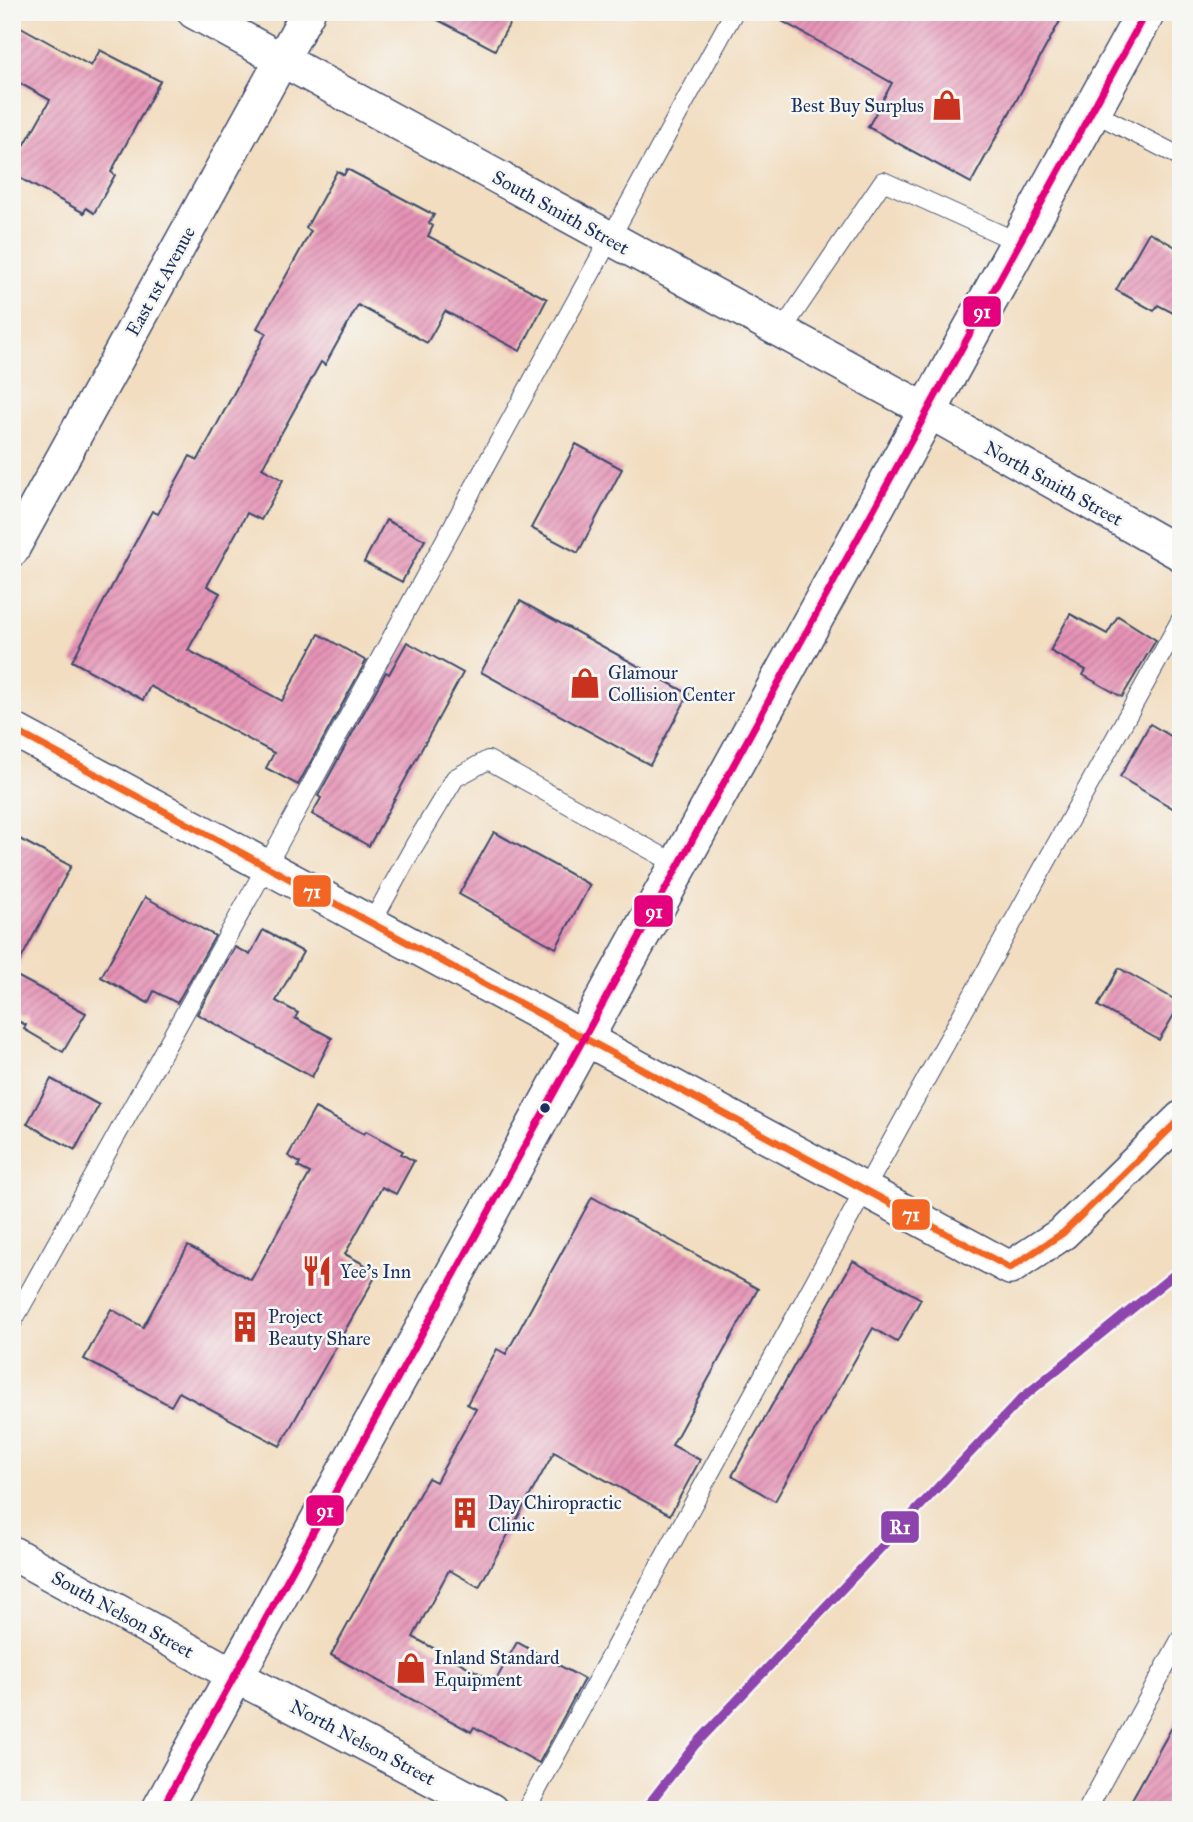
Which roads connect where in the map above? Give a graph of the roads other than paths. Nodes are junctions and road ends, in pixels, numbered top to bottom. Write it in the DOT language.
graph roads {
  1 [pos="194,12"];
  2 [pos="308,12"];
  3 [pos="734,12"];
  4 [pos="1146,12"];
  5 [pos="282,59"];
  6 [pos="1091,111"];
  7 [pos="1181,157"];
  8 [pos="611,239"];
  9 [pos="1020,243"];
  10 [pos="781,332"];
  11 [pos="928,411"];
  12 [pos="12,550"];
  13 [pos="1181,554"];
  14 [pos="1181,619"];
  15 [pos="12,729"];
  16 [pos="678,865"];
  17 [pos="266,867"];
  18 [pos="371,924"];
  19 [pos="582,1038"];
  20 [pos="1181,1118"];
  21 [pos="864,1191"];
  22 [pos="12,1323"];
  23 [pos="12,1553"];
  24 [pos="1181,1638"];
  25 [pos="234,1675"];
  26 [pos="161,1810"];
  27 [pos="491,1810"];
  28 [pos="526,1810"];
  29 [pos="1087,1810"];
  1 -- 5 [label="street, South Smith Street"];
  2 -- 5 [label="street, East 1st Avenue"];
  3 -- 8 [label="lane"];
  4 -- 6 [label="main road"];
  5 -- 8 [label="street, South Smith Street"];
  5 -- 12 [label="street, East 1st Avenue"];
  6 -- 7 [label="lane"];
  6 -- 9 [label="main road"];
  8 -- 10 [label="street, South Smith Street"];
  8 -- 17 [label="lane"];
  9 -- 10 [label="lane"];
  9 -- 11 [label="main road"];
  10 -- 11 [label="street, South Smith Street"];
  11 -- 13 [label="street, North Smith Street"];
  11 -- 16 [label="main road"];
  14 -- 21 [label="lane"];
  15 -- 17 [label="street"];
  16 -- 18 [label="lane"];
  16 -- 19 [label="main road"];
  17 -- 18 [label="street"];
  17 -- 22 [label="lane"];
  18 -- 19 [label="street"];
  19 -- 21 [label="street"];
  19 -- 25 [label="main road"];
  20 -- 21 [label="street"];
  21 -- 28 [label="lane"];
  23 -- 25 [label="street, South Nelson Street"];
  24 -- 29 [label="lane"];
  25 -- 26 [label="main road"];
  25 -- 27 [label="street, North Nelson Street"];
}
